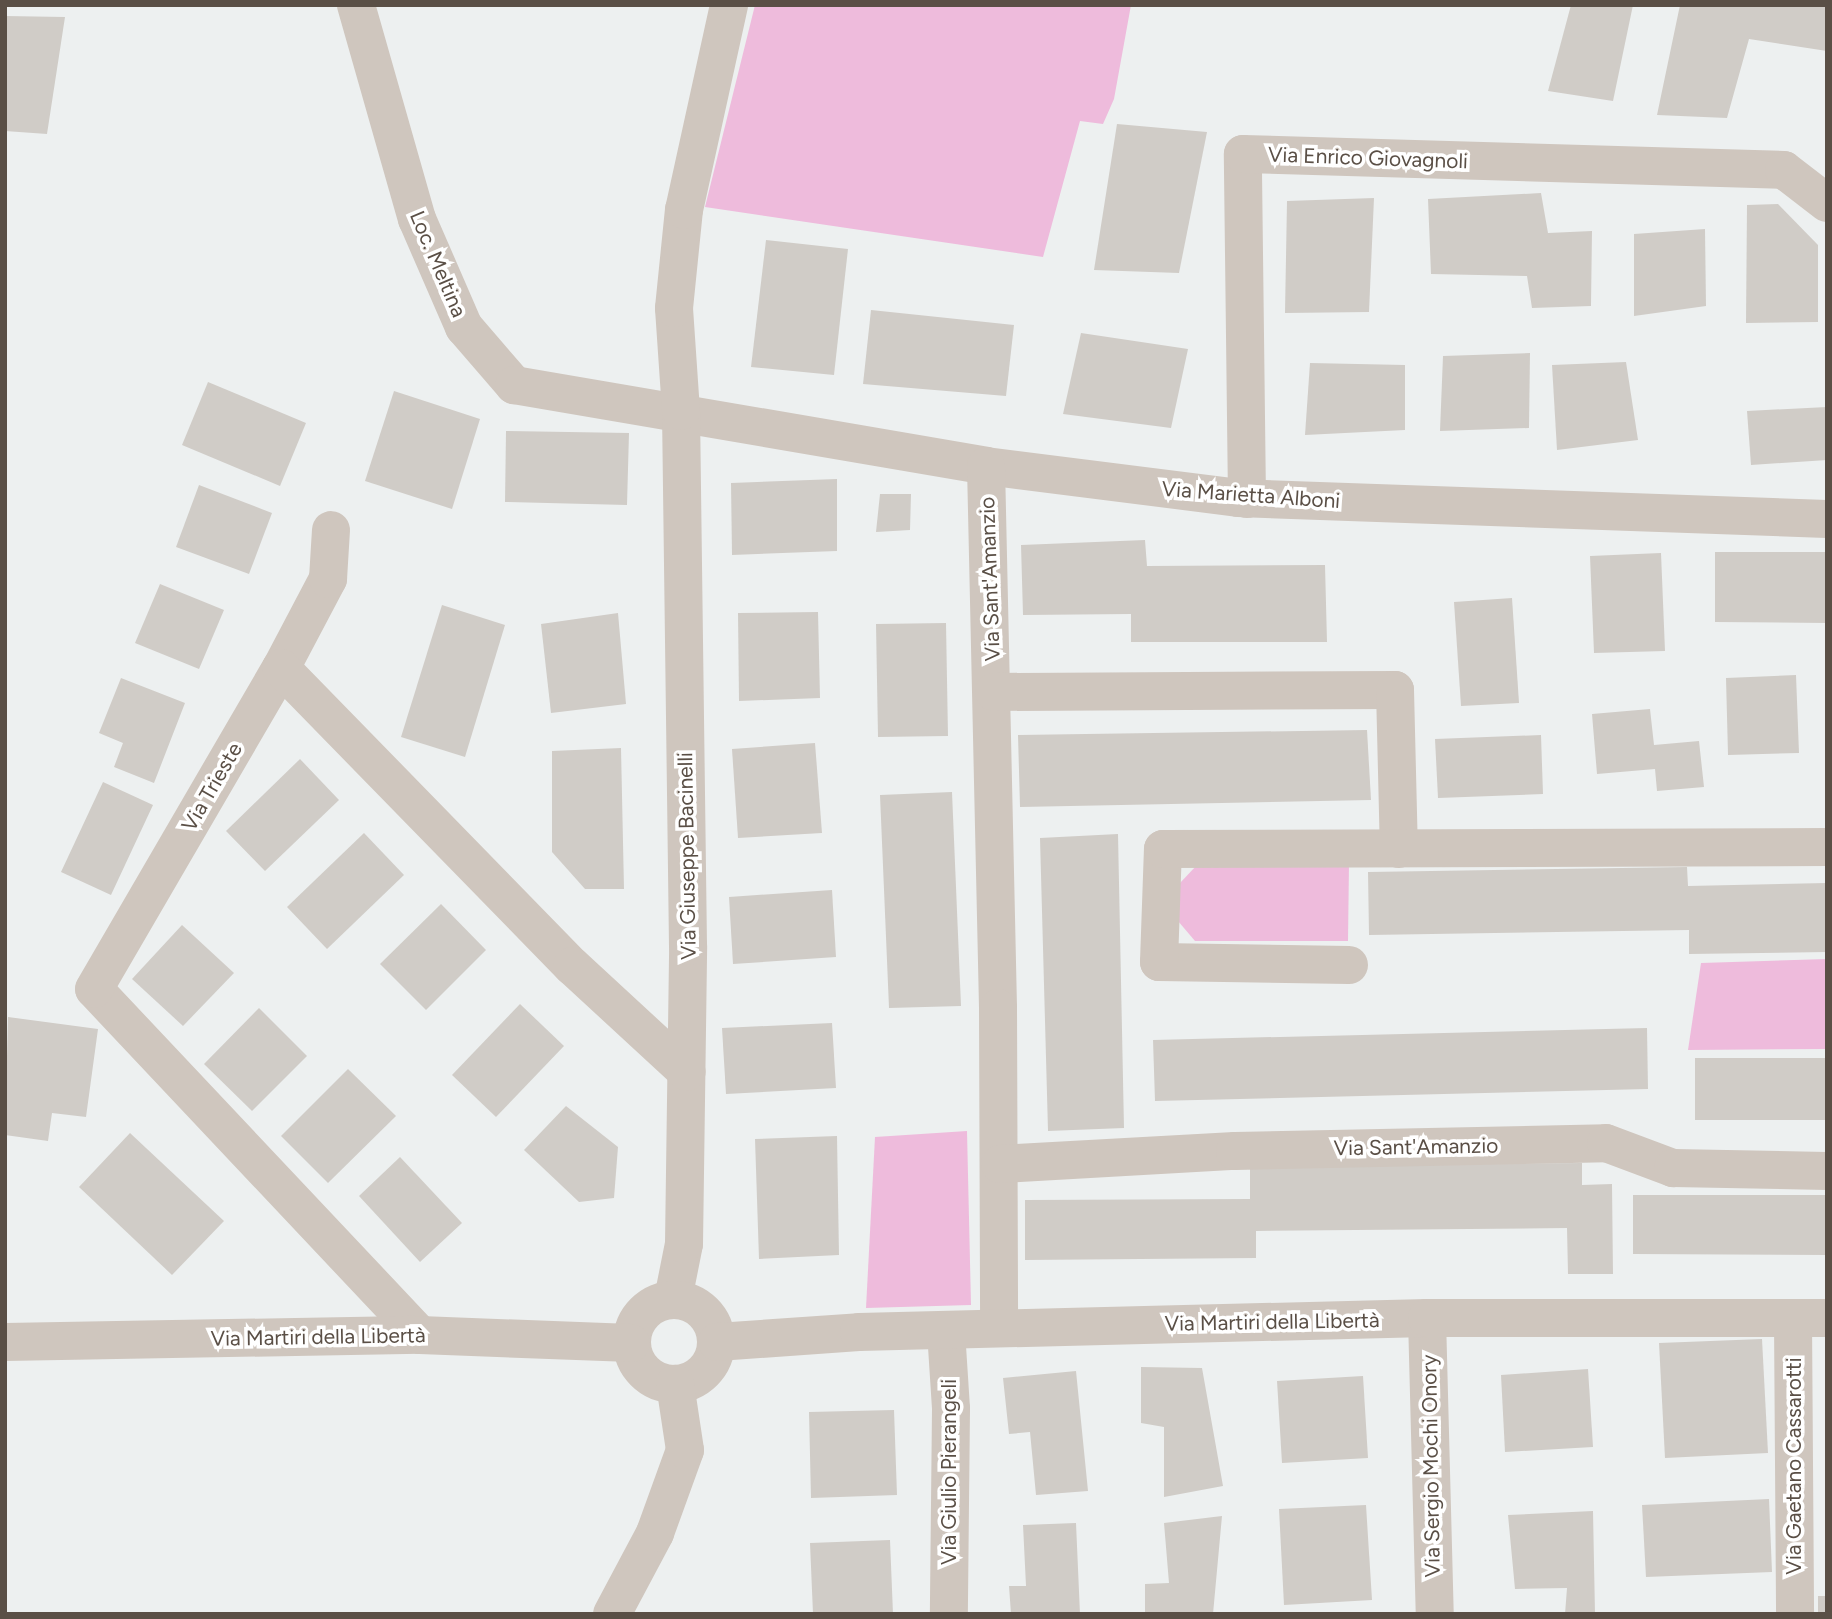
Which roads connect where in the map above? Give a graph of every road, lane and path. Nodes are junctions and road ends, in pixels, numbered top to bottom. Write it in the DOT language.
graph roads {
  1 [pos="356,5"];
  2 [pos="729,5"];
  3 [pos="1827,203"];
  4 [pos="681,411"];
  5 [pos="986,466"];
  6 [pos="1247,499"];
  7 [pos="1827,519"];
  8 [pos="331,530"];
  9 [pos="281,668"];
  10 [pos="994,692"];
  11 [pos="1827,847"];
  12 [pos="1399,849"];
  13 [pos="1349,965"];
  14 [pos="687,1072"];
  15 [pos="1000,1164"];
  16 [pos="1827,1171"];
  17 [pos="673,1299"];
  18 [pos="1427,1318"];
  19 [pos="1810,1319"];
  20 [pos="999,1328"];
  21 [pos="946,1331"];
  22 [pos="420,1335"];
  23 [pos="5,1342"];
  24 [pos="717,1342"];
  25 [pos="631,1343"];
  26 [pos="674,1384"];
  27 [pos="612,1614"];
  28 [pos="949,1614"];
  29 [pos="1435,1614"];
  30 [pos="1795,1614"];
  1 -- 4 [label="street, Loc. Meltina"];
  2 -- 4 [label="street, Via Giuseppe Bacinelli"];
  3 -- 6 [label="street, Via Enrico Giovagnoli"];
  4 -- 5 [label="street, Via Marietta Alboni"];
  4 -- 14 [label="street, Via Giuseppe Bacinelli"];
  5 -- 6 [label="street, Via Marietta Alboni"];
  5 -- 10 [label="street, Via Sant'Amanzio"];
  6 -- 7 [label="street, Via Marietta Alboni"];
  8 -- 9 [label="street"];
  9 -- 14 [label="street"];
  9 -- 22 [label="street, Via Trieste"];
  10 -- 12 [label="street, Via Sant'Amanzio"];
  10 -- 15 [label="street, Via Sant'Amanzio"];
  11 -- 12 [label="street"];
  12 -- 13 [label="street"];
  14 -- 17 [label="street, Via Giuseppe Bacinelli"];
  15 -- 16 [label="street, Via Sant'Amanzio"];
  15 -- 20 [label="street, Via Sant'Amanzio"];
  17 -- 24 [label="street"];
  17 -- 25 [label="street"];
  18 -- 19 [label="street, Via Martiri della Libertà"];
  18 -- 20 [label="street, Via Martiri della Libertà"];
  18 -- 29 [label="street, Via Sergio Mochi Onory"];
  19 -- 30 [label="street, Via Gaetano Cassarotti"];
  20 -- 21 [label="street, Via Martiri della Libertà"];
  21 -- 24 [label="street, Via Martiri della Libertà"];
  21 -- 28 [label="street, Via Giulio Pierangeli"];
  22 -- 23 [label="street, Via Martiri della Libertà"];
  22 -- 25 [label="street, Via Martiri della Libertà"];
  24 -- 26 [label="street"];
  25 -- 26 [label="street"];
  26 -- 27 [label="street"];
}
